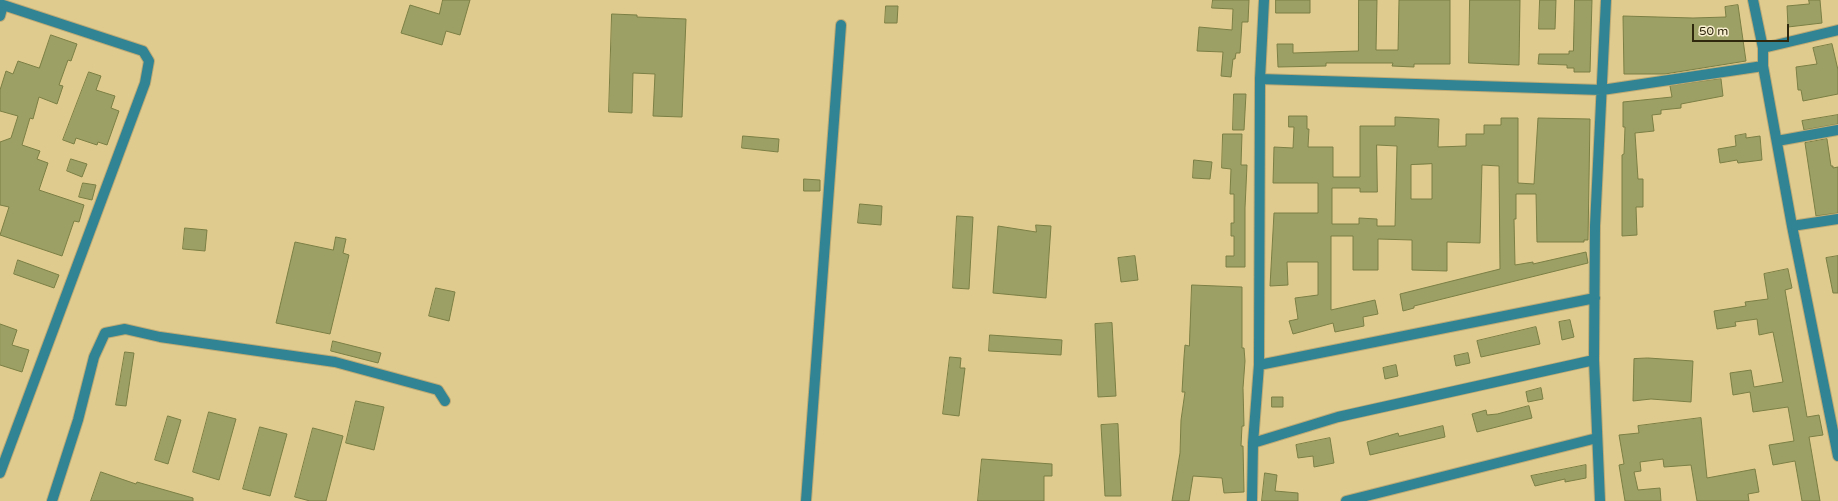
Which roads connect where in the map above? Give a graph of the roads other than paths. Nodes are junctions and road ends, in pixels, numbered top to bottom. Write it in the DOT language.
graph roads {
  1 [pos="1264,0"];
  2 [pos="1606,0"];
  3 [pos="1753,0"];
  4 [pos="2,5"];
  5 [pos="0,16"];
  6 [pos="841,25"];
  7 [pos="1838,30"];
  8 [pos="1764,48"];
  9 [pos="1763,66"];
  10 [pos="1260,79"];
  11 [pos="1602,90"];
  12 [pos="1838,130"];
  13 [pos="1777,141"];
  14 [pos="1838,219"];
  15 [pos="1792,226"];
  16 [pos="1595,298"];
  17 [pos="1594,360"];
  18 [pos="1259,365"];
  19 [pos="445,401"];
  20 [pos="1597,438"];
  21 [pos="1253,443"];
  22 [pos="1838,456"];
  23 [pos="0,473"];
  24 [pos="52,501"];
  25 [pos="806,501"];
  26 [pos="1252,501"];
  27 [pos="1346,501"];
  28 [pos="1600,501"];
  1 -- 10 [label="street"];
  2 -- 11 [label="street"];
  3 -- 8 [label="street"];
  4 -- 5 [label="street"];
  4 -- 23 [label="street"];
  6 -- 25 [label="street"];
  7 -- 8 [label="street"];
  8 -- 9 [label="street"];
  9 -- 11 [label="street"];
  9 -- 13 [label="street"];
  10 -- 11 [label="street"];
  10 -- 18 [label="street"];
  11 -- 16 [label="street"];
  12 -- 13 [label="street"];
  13 -- 15 [label="street"];
  14 -- 15 [label="street"];
  15 -- 22 [label="street"];
  16 -- 17 [label="street"];
  16 -- 18 [label="street"];
  17 -- 20 [label="street"];
  17 -- 21 [label="street"];
  18 -- 21 [label="street"];
  19 -- 24 [label="street"];
  20 -- 27 [label="street"];
  20 -- 28 [label="street"];
  21 -- 26 [label="street"];
}
